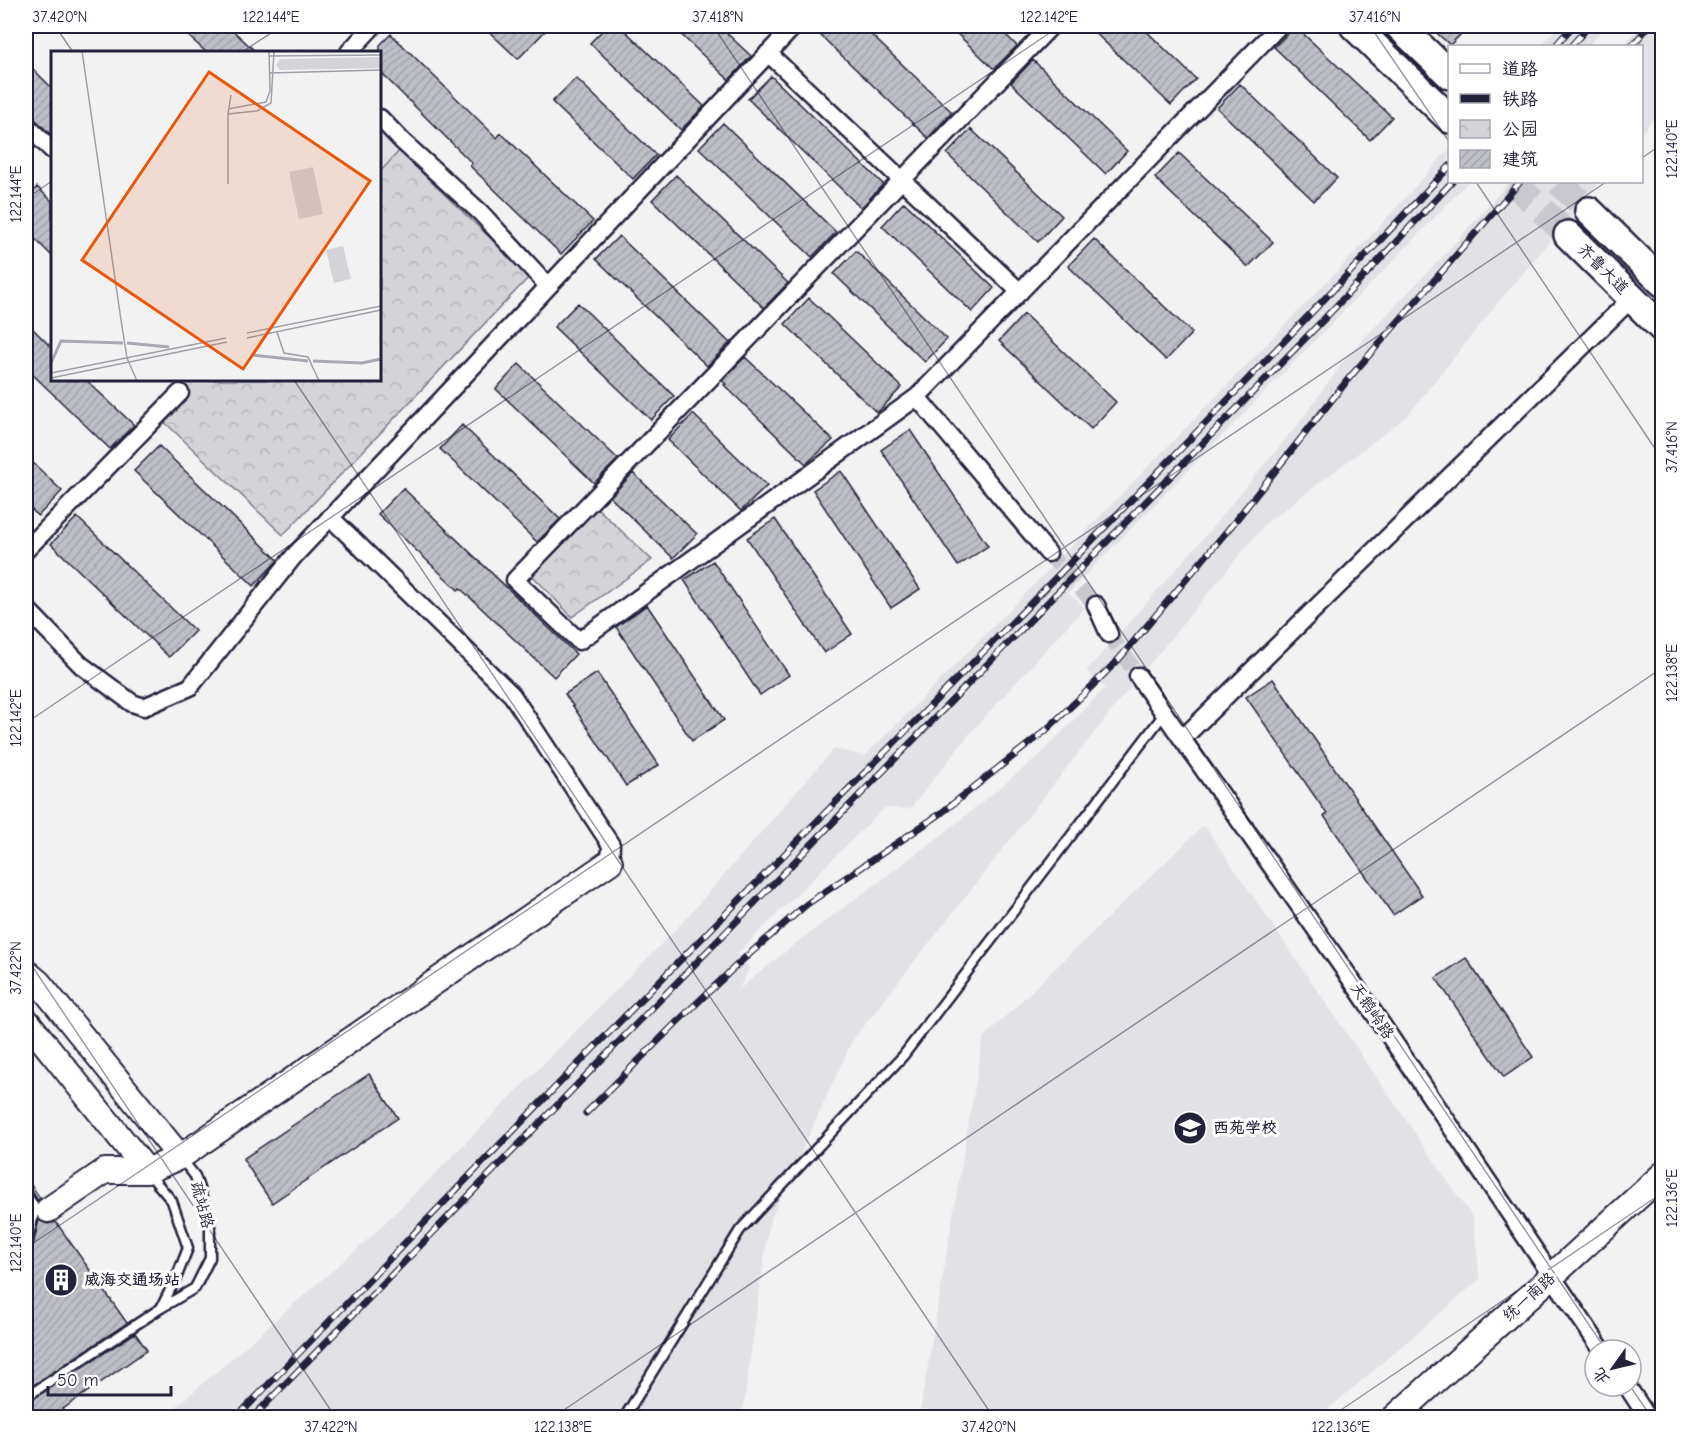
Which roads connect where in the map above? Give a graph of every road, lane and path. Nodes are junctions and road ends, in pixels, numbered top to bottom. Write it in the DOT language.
graph roads {
  1 [pos="374,26"];
  2 [pos="794,26"];
  3 [pos="1051,26"];
  4 [pos="1278,26"];
  5 [pos="1354,26"];
  6 [pos="1399,26"];
  7 [pos="350,51"];
  8 [pos="768,53"];
  9 [pos="1448,74"];
  10 [pos="1448,118"];
  11 [pos="381,119"];
  12 [pos="26,125"];
  13 [pos="51,149"];
  14 [pos="902,179"];
  15 [pos="1589,211"];
  16 [pos="1568,235"];
  17 [pos="1662,282"];
  18 [pos="548,286"];
  19 [pos="1020,292"];
  20 [pos="1632,298"];
  21 [pos="1662,328"];
  22 [pos="180,393"];
  23 [pos="917,397"];
  24 [pos="330,517"];
  25 [pos="26,550"];
  26 [pos="1048,554"];
  27 [pos="1096,605"];
  28 [pos="26,608"];
  29 [pos="1109,634"];
  30 [pos="1138,676"];
  31 [pos="1164,714"];
  32 [pos="1182,739"];
  33 [pos="610,862"];
  34 [pos="26,972"];
  35 [pos="26,1020"];
  36 [pos="180,1157"];
  37 [pos="147,1172"];
  38 [pos="1662,1174"];
  39 [pos="26,1194"];
  40 [pos="48,1210"];
  41 [pos="26,1248"];
  42 [pos="1552,1276"];
  43 [pos="161,1308"];
  44 [pos="1594,1338"];
  45 [pos="26,1397"];
  46 [pos="1635,1398"];
  47 [pos="624,1418"];
  48 [pos="1394,1418"];
  49 [pos="1648,1418"];
  1 -- 7 [label="street"];
  2 -- 8 [label="street"];
  3 -- 14 [label="street"];
  4 -- 19 [label="street"];
  5 -- 10 [label="main road"];
  6 -- 9 [label="main road"];
  8 -- 14 [label="street"];
  8 -- 18 [label="street"];
  11 -- 18 [label="street"];
  12 -- 13 [label="street"];
  14 -- 19 [label="street"];
  14 -- 23 [label="street"];
  15 -- 17 [label="main road, 齐鲁大道"];
  16 -- 20 [label="main road, 齐鲁大道"];
  18 -- 24 [label="street"];
  19 -- 23 [label="street"];
  20 -- 21 [label="main road, 齐鲁大道"];
  20 -- 32 [label="street"];
  22 -- 25 [label="street"];
  23 -- 26 [label="street"];
  24 -- 28 [label="street"];
  24 -- 33 [label="street"];
  27 -- 29 [label="street"];
  30 -- 31 [label="street, 天鹅岭路"];
  31 -- 32 [label="street, 天鹅岭路"];
  31 -- 47 [label="lane"];
  32 -- 42 [label="street, 天鹅岭路"];
  33 -- 36 [label="street"];
  34 -- 36 [label="street, 疏站路"];
  35 -- 37 [label="street, 疏站路"];
  36 -- 37 [label="street"];
  36 -- 43 [label="lane, 疏站路"];
  37 -- 40 [label="street"];
  37 -- 43 [label="lane, 疏站路"];
  38 -- 42 [label="street, 统一南路"];
  39 -- 41 [label="lane"];
  42 -- 44 [label="street, 天鹅岭路"];
  42 -- 48 [label="street, 统一南路"];
  43 -- 45 [label="lane"];
  46 -- 49 [label="street"];
}
